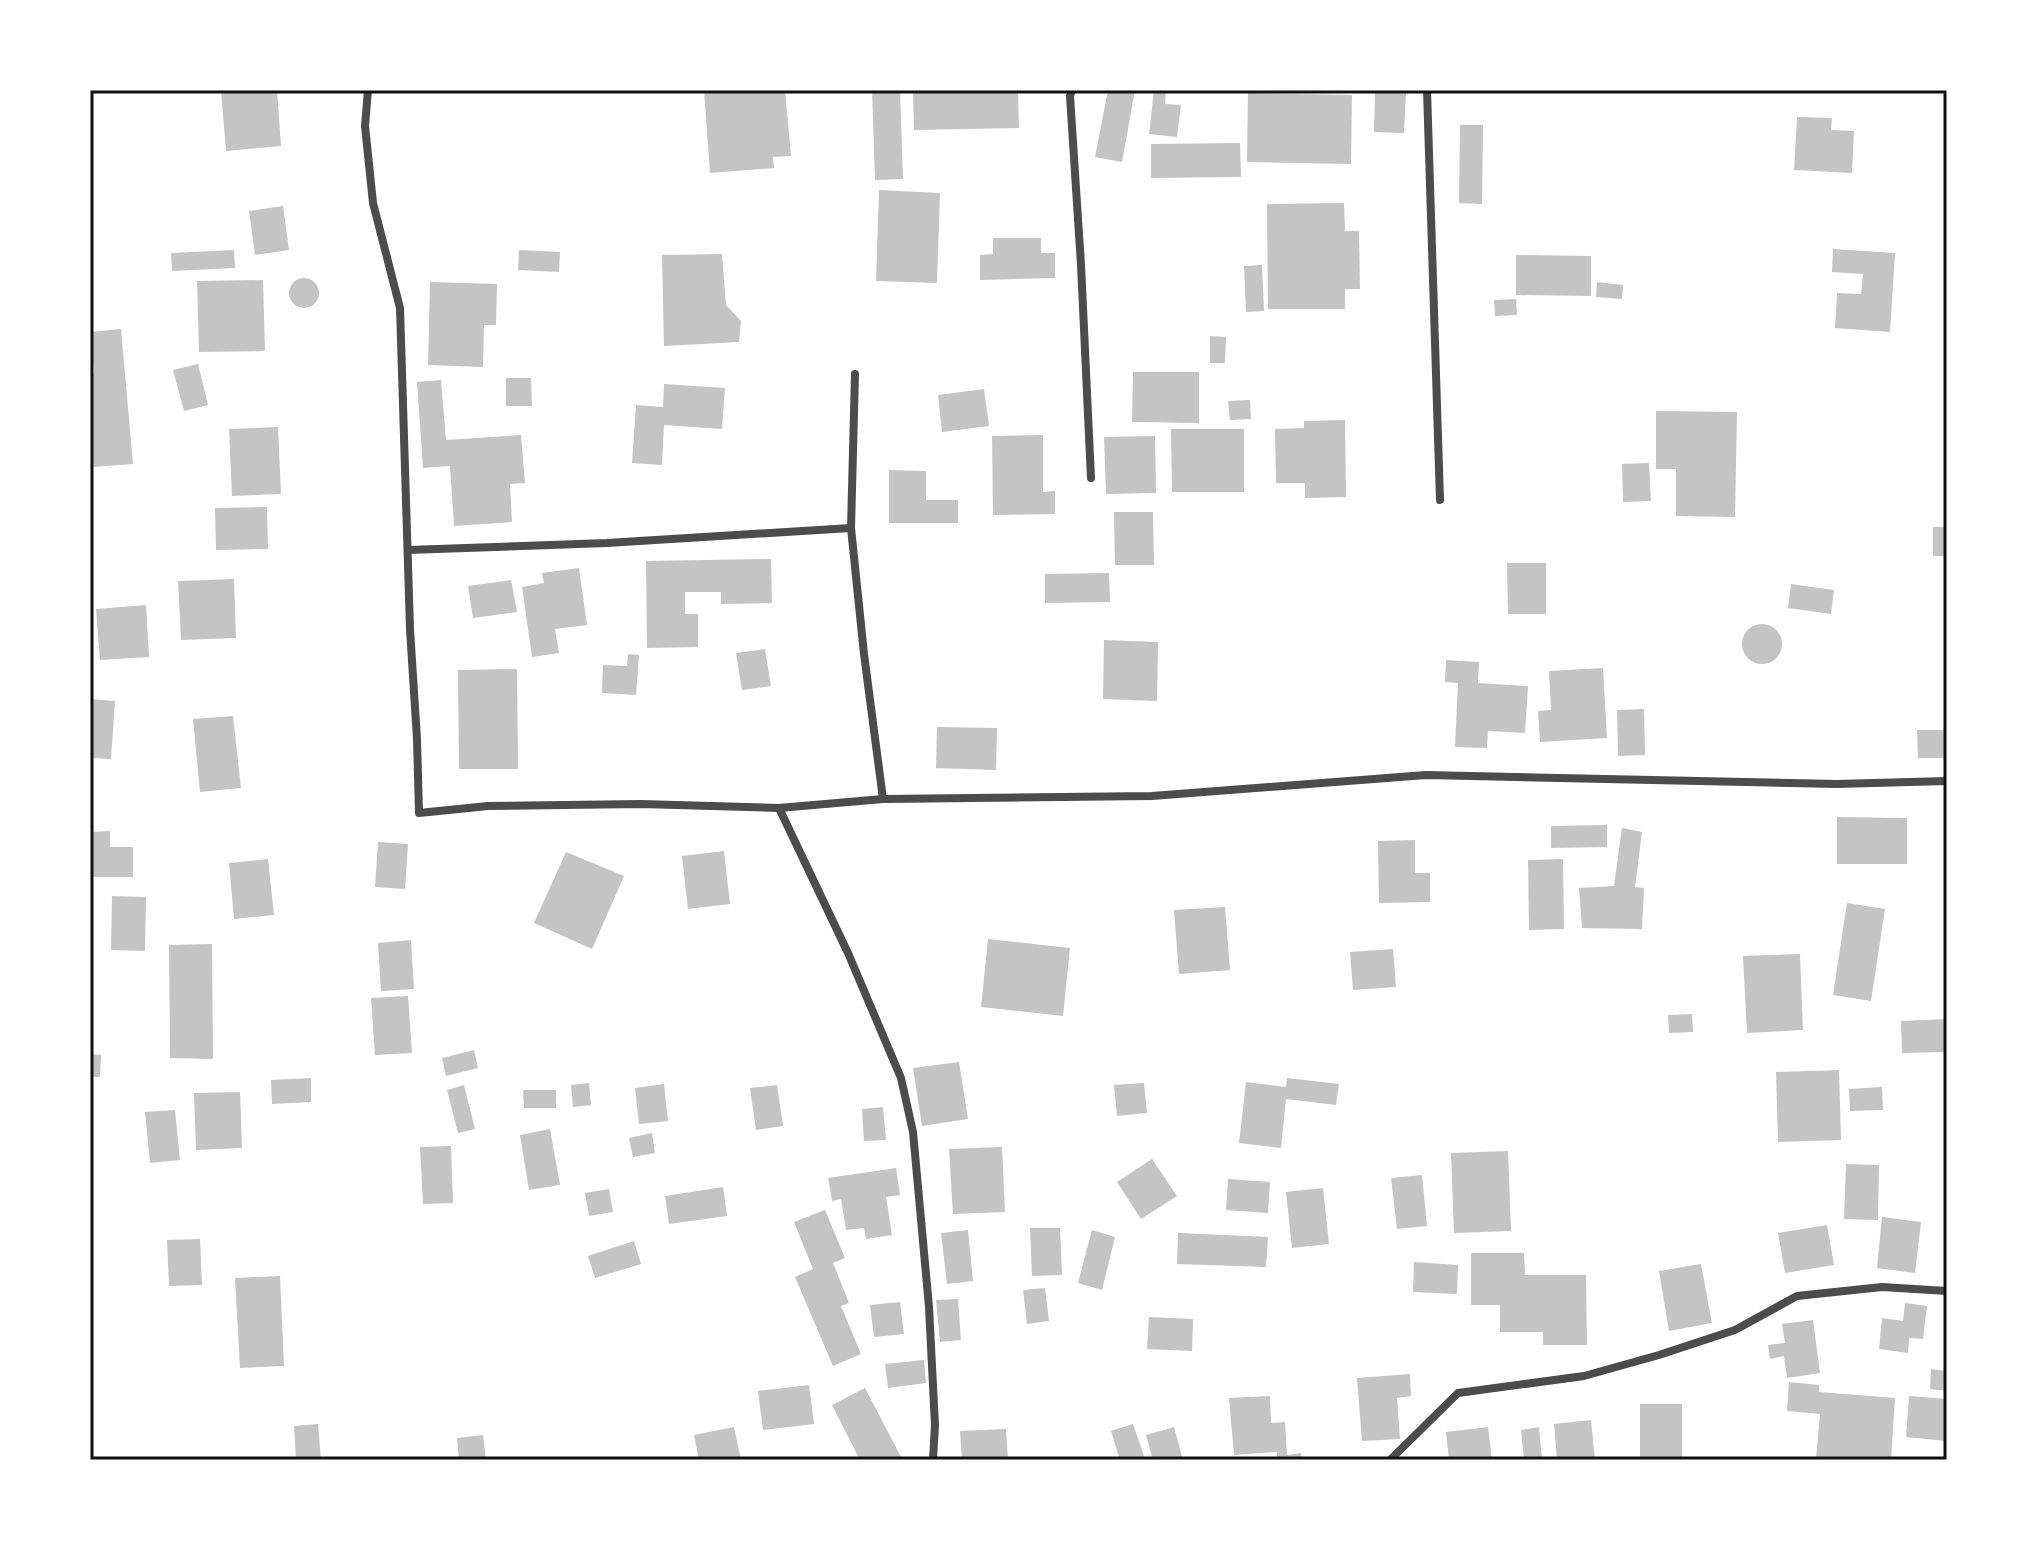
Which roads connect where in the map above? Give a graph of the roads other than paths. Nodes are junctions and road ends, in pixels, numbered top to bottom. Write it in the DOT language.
graph roads {
  1 [pos="368,90"];
  2 [pos="1072,90"];
  3 [pos="1427,90"];
  4 [pos="855,374"];
  5 [pos="1091,478"];
  6 [pos="1440,500"];
  7 [pos="851,528"];
  8 [pos="408,550"];
  9 [pos="1947,781"];
  10 [pos="883,799"];
  11 [pos="779,808"];
  12 [pos="1947,1291"];
  13 [pos="933,1460"];
  14 [pos="1390,1460"];
  1 -- 8 [label="street"];
  2 -- 5 [label="street"];
  3 -- 6 [label="street"];
  4 -- 7 [label="street"];
  7 -- 8 [label="street"];
  7 -- 10 [label="street"];
  8 -- 11 [label="street"];
  9 -- 10 [label="street"];
  10 -- 11 [label="street"];
  11 -- 13 [label="street"];
  12 -- 14 [label="street"];
}
